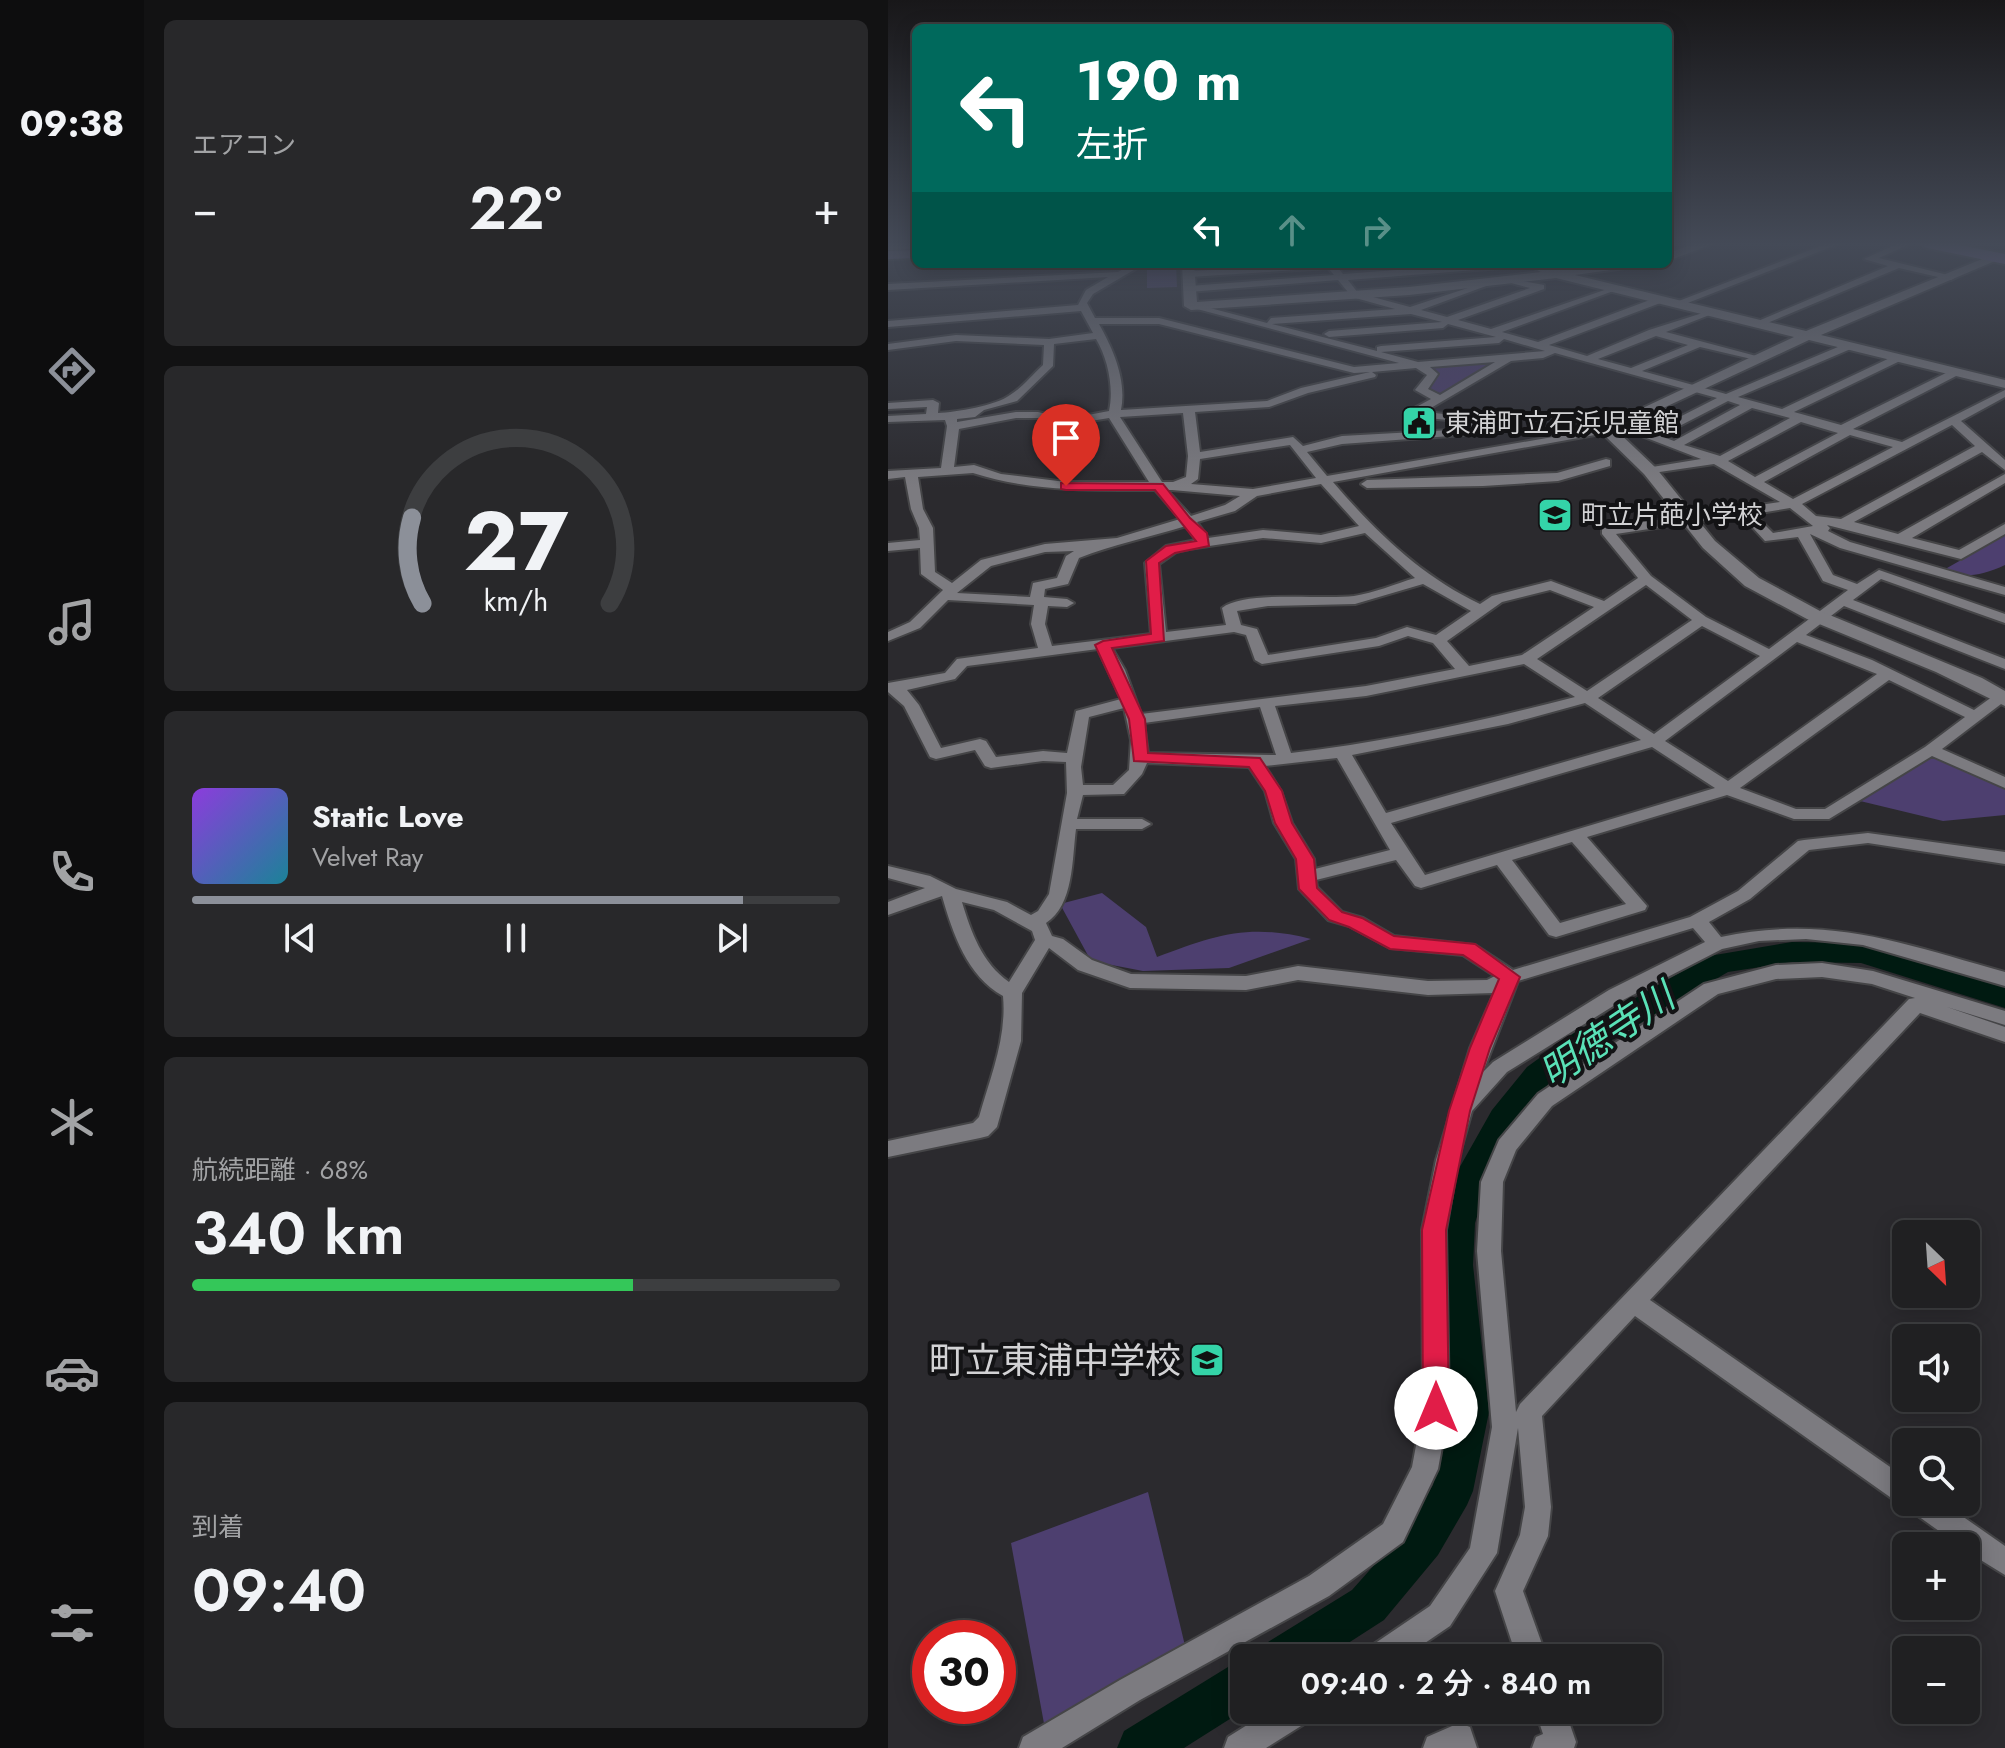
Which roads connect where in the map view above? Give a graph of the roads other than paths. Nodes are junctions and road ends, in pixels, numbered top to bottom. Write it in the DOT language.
graph roads {
  1 [pos="1093,325"];
  2 [pos="1173,325"];
  3 [pos="1267,325"];
  4 [pos="1426,325"];
  5 [pos="1461,325"];
  6 [pos="1513,325"];
  7 [pos="1594,325"];
  8 [pos="1673,325"];
  9 [pos="1758,325"];
  10 [pos="1835,325"];
  11 [pos="1653,332"];
  12 [pos="1490,333"];
  13 [pos="1100,335"];
  14 [pos="1309,336"];
  15 [pos="1807,336"];
  16 [pos="1514,339"];
  17 [pos="1049,342"];
  18 [pos="1699,344"];
  19 [pos="1538,346"];
  20 [pos="1849,346"];
  21 [pos="888,347"];
  22 [pos="1368,350"];
  23 [pos="1554,350"];
  24 [pos="1510,358"];
  25 [pos="1898,358"];
  26 [pos="1588,359"];
  27 [pos="1756,359"];
  28 [pos="1413,363"];
  29 [pos="1630,372"];
  30 [pos="1956,372"];
  31 [pos="2005,384"];
  32 [pos="1689,390"];
  33 [pos="2005,393"];
  34 [pos="1726,398"];
  35 [pos="1440,399"];
  36 [pos="1750,404"];
  37 [pos="888,406"];
  38 [pos="1189,411"];
  39 [pos="1783,413"];
  40 [pos="1114,414"];
  41 [pos="932,417"];
  42 [pos="1799,418"];
  43 [pos="888,419"];
  44 [pos="1953,420"];
  45 [pos="952,422"];
  46 [pos="1613,427"];
  47 [pos="1841,430"];
  48 [pos="1649,437"];
  49 [pos="1673,446"];
  50 [pos="1903,446"];
  51 [pos="1984,446"];
  52 [pos="1299,450"];
  53 [pos="1194,456"];
  54 [pos="1715,461"];
  55 [pos="1606,463"];
  56 [pos="2005,466"];
  57 [pos="947,470"];
  58 [pos="1650,471"];
  59 [pos="911,474"];
  60 [pos="888,475"];
  61 [pos="2005,478"];
  62 [pos="1325,482"];
  63 [pos="1755,482"];
  64 [pos="1165,486"];
  65 [pos="1253,493"];
  66 [pos="1793,504"];
  67 [pos="1744,511"];
  68 [pos="1688,519"];
  69 [pos="1185,521"];
  70 [pos="1842,524"];
  71 [pos="1368,528"];
  72 [pos="1811,528"];
  73 [pos="2005,528"];
  74 [pos="1898,540"];
  75 [pos="1204,543"];
  76 [pos="925,544"];
  77 [pos="1095,546"];
  78 [pos="888,547"];
  79 [pos="1425,579"];
  80 [pos="1646,579"];
  81 [pos="1859,589"];
  82 [pos="2005,591"];
  83 [pos="948,592"];
  84 [pos="1039,601"];
  85 [pos="1843,601"];
  86 [pos="1067,603"];
  87 [pos="1604,606"];
  88 [pos="1481,610"];
  89 [pos="1821,618"];
  90 [pos="2005,619"];
  91 [pos="1701,620"];
  92 [pos="1234,628"];
  93 [pos="1795,636"];
  94 [pos="888,637"];
  95 [pos="1159,638"];
  96 [pos="1438,640"];
  97 [pos="1103,645"];
  98 [pos="1046,651"];
  99 [pos="1770,655"];
  100 [pos="1527,659"];
  101 [pos="2005,664"];
  102 [pos="1466,672"];
  103 [pos="1888,673"];
  104 [pos="892,688"];
  105 [pos="1587,698"];
  106 [pos="2003,698"];
  107 [pos="1129,702"];
  108 [pos="1266,702"];
  109 [pos="1975,716"];
  110 [pos="1137,719"];
  111 [pos="1654,741"];
  112 [pos="1931,750"];
  113 [pos="1342,752"];
  114 [pos="1075,758"];
  115 [pos="1140,758"];
  116 [pos="1285,759"];
  117 [pos="1254,762"];
  118 [pos="2005,783"];
  119 [pos="1728,789"];
  120 [pos="1075,790"];
  121 [pos="1381,820"];
  122 [pos="1068,824"];
  123 [pos="1142,824"];
  124 [pos="1577,837"];
  125 [pos="1400,853"];
  126 [pos="2005,858"];
  127 [pos="1502,859"];
  128 [pos="888,872"];
  129 [pos="1309,876"];
  130 [pos="945,890"];
  131 [pos="888,909"];
  132 [pos="1697,921"];
  133 [pos="1038,931"];
  134 [pos="1717,944"];
  135 [pos="1510,977"];
  136 [pos="2005,979"];
  137 [pos="1012,993"];
  138 [pos="2005,1018"];
  139 [pos="2005,1035"];
  140 [pos="1460,1111"];
  141 [pos="888,1149"];
  142 [pos="1634,1302"];
  143 [pos="1892,1483"];
  144 [pos="1940,1516"];
  145 [pos="2005,1562"];
  146 [pos="1399,1644"];
  147 [pos="1527,1644"];
  148 [pos="1276,1724"];
  149 [pos="1555,1724"];
  150 [pos="1034,1748"];
  151 [pos="1239,1748"];
  152 [pos="1438,1748"];
  153 [pos="1462,1748"];
  154 [pos="1547,1748"];
  1 -- 13 [label="street"];
  2 -- 28 [label="street"];
  3 -- 14 [label="street"];
  4 -- 14 [label="street"];
  5 -- 12 [label="street"];
  6 -- 12 [label="street"];
  7 -- 19 [label="street"];
  8 -- 11 [label="street"];
  9 -- 15 [label="street"];
  10 -- 15 [label="street"];
  11 -- 18 [label="street"];
  11 -- 26 [label="street"];
  12 -- 16 [label="street"];
  13 -- 17 [label="street"];
  13 -- 40 [label="street"];
  14 -- 22 [label="street"];
  15 -- 20 [label="street"];
  15 -- 27 [label="street"];
  16 -- 19 [label="street"];
  16 -- 22 [label="street"];
  17 -- 21 [label="street"];
  17 -- 45 [label="street"];
  18 -- 27 [label="street"];
  18 -- 29 [label="street"];
  19 -- 23 [label="street"];
  20 -- 25 [label="street"];
  20 -- 34 [label="street"];
  22 -- 28 [label="street"];
  23 -- 24 [label="street"];
  23 -- 26 [label="street"];
  24 -- 28 [label="street"];
  24 -- 35 [label="street"];
  25 -- 30 [label="street"];
  25 -- 39 [label="street"];
  26 -- 29 [label="street"];
  27 -- 32 [label="street"];
  28 -- 35 [label="street"];
  28 -- 38 [label="street"];
  29 -- 32 [label="street"];
  30 -- 31 [label="street"];
  30 -- 47 [label="street"];
  32 -- 34 [label="street"];
  32 -- 46 [label="street"];
  33 -- 44 [label="street"];
  34 -- 36 [label="street"];
  34 -- 48 [label="street"];
  35 -- 52 [label="street"];
  36 -- 39 [label="street"];
  36 -- 49 [label="street"];
  37 -- 41 [label="street"];
  38 -- 40 [label="street"];
  38 -- 53 [label="street"];
  39 -- 42 [label="street"];
  40 -- 45 [label="street"];
  40 -- 64 [label="street"];
  41 -- 43 [label="street"];
  41 -- 45 [label="street"];
  42 -- 47 [label="street"];
  42 -- 54 [label="street"];
  44 -- 50 [label="street"];
  44 -- 51 [label="street"];
  45 -- 57 [label="street"];
  46 -- 48 [label="street"];
  46 -- 58 [label="street"];
  46 -- 62 [label="street"];
  47 -- 50 [label="street"];
  47 -- 63 [label="street"];
  48 -- 49 [label="street"];
  49 -- 54 [label="street"];
  50 -- 66 [label="street"];
  51 -- 56 [label="street"];
  51 -- 70 [label="street"];
  52 -- 53 [label="street"];
  52 -- 62 [label="street"];
  53 -- 64 [label="street"];
  54 -- 58 [label="street"];
  54 -- 63 [label="street"];
  55 -- 62 [label="street"];
  57 -- 59 [label="street"];
  57 -- 64 [label="street"];
  58 -- 68 [label="street"];
  59 -- 60 [label="street"];
  59 -- 76 [label="street"];
  61 -- 74 [label="street"];
  62 -- 65 [label="street"];
  62 -- 71 [label="street"];
  63 -- 66 [label="street"];
  64 -- 65 [label="street"];
  64 -- 69 [label="street"];
  65 -- 69 [label="street"];
  66 -- 67 [label="street"];
  66 -- 72 [label="street"];
  67 -- 68 [label="street"];
  67 -- 72 [label="street"];
  68 -- 80 [label="street"];
  68 -- 89 [label="street"];
  69 -- 75 [label="street"];
  69 -- 77 [label="street"];
  70 -- 72 [label="street"];
  70 -- 74 [label="street"];
  71 -- 75 [label="street"];
  71 -- 79 [label="street"];
  72 -- 81 [label="street"];
  72 -- 82 [label="street"];
  73 -- 74 [label="street"];
  75 -- 95 [label="street"];
  76 -- 78 [label="street"];
  76 -- 83 [label="street"];
  77 -- 83 [label="street"];
  77 -- 84 [label="street"];
  79 -- 88 [label="street"];
  79 -- 92 [label="street"];
  80 -- 87 [label="street"];
  80 -- 91 [label="street"];
  81 -- 85 [label="street"];
  81 -- 90 [label="street"];
  83 -- 84 [label="street"];
  83 -- 94 [label="street"];
  84 -- 86 [label="street"];
  84 -- 98 [label="street"];
  85 -- 89 [label="street"];
  85 -- 101 [label="street"];
  87 -- 88 [label="street"];
  87 -- 100 [label="street"];
  88 -- 96 [label="street"];
  89 -- 93 [label="street"];
  89 -- 106 [label="street"];
  91 -- 99 [label="street"];
  91 -- 105 [label="street"];
  92 -- 95 [label="street"];
  92 -- 96 [label="street"];
  93 -- 99 [label="street"];
  93 -- 103 [label="street"];
  95 -- 97 [label="street"];
  96 -- 102 [label="street"];
  97 -- 98 [label="street"];
  97 -- 107 [label="street"];
  98 -- 104 [label="street"];
  99 -- 111 [label="street"];
  100 -- 102 [label="street"];
  100 -- 105 [label="street"];
  102 -- 108 [label="street"];
  103 -- 109 [label="street"];
  103 -- 119 [label="street"];
  104 -- 114 [label="street"];
  105 -- 111 [label="street"];
  105 -- 113 [label="street"];
  106 -- 109 [label="street"];
  107 -- 110 [label="street"];
  107 -- 114 [label="street"];
  108 -- 110 [label="street"];
  108 -- 116 [label="street"];
  109 -- 112 [label="street"];
  110 -- 115 [label="street"];
  111 -- 119 [label="street"];
  111 -- 121 [label="street"];
  112 -- 118 [label="street"];
  112 -- 119 [label="street"];
  113 -- 116 [label="street"];
  113 -- 121 [label="street"];
  114 -- 120 [label="street"];
  115 -- 117 [label="street"];
  115 -- 120 [label="street"];
  116 -- 117 [label="street"];
  117 -- 129 [label="street"];
  119 -- 124 [label="street"];
  120 -- 122 [label="street"];
  121 -- 125 [label="street"];
  122 -- 123 [label="street"];
  122 -- 133 [label="street"];
  124 -- 127 [label="street"];
  124 -- 127 [label="street"];
  125 -- 127 [label="street"];
  125 -- 129 [label="street"];
  126 -- 132 [label="street"];
  128 -- 130 [label="street"];
  129 -- 135 [label="street"];
  130 -- 131 [label="street"];
  130 -- 133 [label="street"];
  130 -- 137 [label="street"];
  132 -- 134 [label="street"];
  132 -- 135 [label="street"];
  133 -- 135 [label="street"];
  133 -- 137 [label="street"];
  134 -- 136 [label="street"];
  134 -- 140 [label="street"];
  135 -- 140 [label="street"];
  137 -- 141 [label="street"];
  138 -- 146 [label="street"];
  139 -- 142 [label="street"];
  140 -- 150 [label="street"];
  142 -- 143 [label="street"];
  142 -- 147 [label="street"];
  144 -- 145 [label="street"];
  148 -- 151 [label="street"];
  149 -- 154 [label="street"];
  152 -- 153 [label="street"];
}
